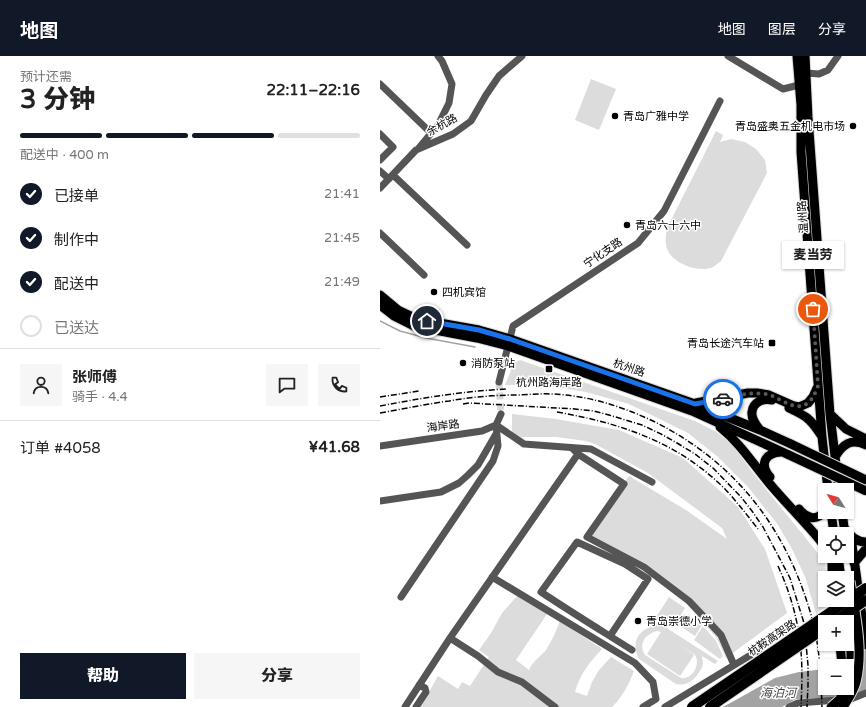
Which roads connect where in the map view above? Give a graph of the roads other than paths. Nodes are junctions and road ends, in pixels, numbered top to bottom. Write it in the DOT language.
graph roads {
  1 [pos="438,56"];
  2 [pos="522,56"];
  3 [pos="728,56"];
  4 [pos="797,56"];
  5 [pos="800,56"];
  6 [pos="805,56"];
  7 [pos="838,56"];
  8 [pos="801,78"];
  9 [pos="380,84"];
  10 [pos="720,101"];
  11 [pos="431,133"];
  12 [pos="380,134"];
  13 [pos="416,150"];
  14 [pos="380,160"];
  15 [pos="380,171"];
  16 [pos="391,177"];
  17 [pos="380,188"];
  18 [pos="380,233"];
  19 [pos="468,245"];
  20 [pos="424,275"];
  21 [pos="380,295"];
  22 [pos="380,305"];
  23 [pos="509,342"];
  24 [pos="499,382"];
  25 [pos="818,386"];
  26 [pos="695,404"];
  27 [pos="501,414"];
  28 [pos="830,414"];
  29 [pos="710,418"];
  30 [pos="496,424"];
  31 [pos="760,430"];
  32 [pos="496,434"];
  33 [pos="822,437"];
  34 [pos="866,439"];
  35 [pos="866,445"];
  36 [pos="380,446"];
  37 [pos="572,448"];
  38 [pos="785,453"];
  39 [pos="578,454"];
  40 [pos="835,457"];
  41 [pos="866,480"];
  42 [pos="652,482"];
  43 [pos="827,483"];
  44 [pos="838,483"];
  45 [pos="866,491"];
  46 [pos="380,501"];
  47 [pos="818,516"];
  48 [pos="818,538"];
  49 [pos="854,539"];
  50 [pos="860,556"];
  51 [pos="854,571"];
  52 [pos="492,577"];
  53 [pos="866,588"];
  54 [pos="854,596"];
  55 [pos="401,597"];
  56 [pos="866,600"];
  57 [pos="854,605"];
  58 [pos="845,607"];
  59 [pos="570,611"];
  60 [pos="844,615"];
  61 [pos="564,620"];
  62 [pos="818,633"];
  63 [pos="610,636"];
  64 [pos="450,638"];
  65 [pos="866,645"];
  66 [pos="632,650"];
  67 [pos="759,650"];
  68 [pos="850,659"];
  69 [pos="734,665"];
  70 [pos="419,685"];
  71 [pos="866,694"];
  72 [pos="841,695"];
  73 [pos="843,695"];
  74 [pos="405,707"];
  75 [pos="416,707"];
  76 [pos="555,707"];
  77 [pos="643,707"];
  78 [pos="665,707"];
  79 [pos="692,707"];
  80 [pos="710,707"];
  81 [pos="789,707"];
  82 [pos="831,707"];
  83 [pos="843,707"];
  1 -- 11 [label="street"];
  2 -- 13 [label="street, 余杭路"];
  3 -- 8 [label="street"];
  4 -- 8 [label="main road, 温州路"];
  5 -- 8 [label="main road, 温州路"];
  6 -- 8 [label="main road, 温州路"];
  7 -- 8 [label="street"];
  8 -- 25 [label="main road, 温州路"];
  8 -- 28 [label="main road, 温州路"];
  9 -- 11 [label="street"];
  10 -- 23 [label="street, 宁化支路"];
  11 -- 13 [label="street"];
  12 -- 14 [label="street"];
  13 -- 16 [label="street, 余杭路"];
  15 -- 16 [label="street"];
  16 -- 17 [label="street, 余杭路"];
  16 -- 19 [label="street"];
  18 -- 20 [label="street"];
  21 -- 23 [label="main road, 杭州路"];
  22 -- 23 [label="main road, 杭州路"];
  23 -- 24 [label="street"];
  23 -- 26 [label="main road, 杭州路"];
  23 -- 29 [label="main road, 杭州路"];
  25 -- 26 [label="main road"];
  25 -- 33 [label="main road, 温州路"];
  26 -- 31 [label="main road, 杭州路"];
  27 -- 30 [label="street"];
  28 -- 34 [label="main road"];
  28 -- 40 [label="main road, 温州路"];
  29 -- 38 [label="main road, 杭州路"];
  29 -- 48 [label="main road"];
  30 -- 32 [label="street"];
  30 -- 36 [label="street, 海岸路"];
  30 -- 37 [label="street"];
  31 -- 33 [label="main road"];
  31 -- 41 [label="main road, 杭州路, bridge"];
  32 -- 46 [label="street"];
  32 -- 55 [label="street"];
  33 -- 43 [label="main road, 温州路"];
  35 -- 40 [label="main road"];
  37 -- 39 [label="street"];
  37 -- 42 [label="street"];
  38 -- 45 [label="main road, 杭州路, bridge"];
  38 -- 47 [label="main road"];
  39 -- 52 [label="street"];
  39 -- 69 [label="street"];
  40 -- 44 [label="main road, 温州路"];
  49 -- 50 [label="main road"];
  50 -- 51 [label="main road"];
  52 -- 61 [label="street"];
  52 -- 64 [label="street"];
  53 -- 79 [label="highway, 杭鞍高架路, bridge"];
  54 -- 65 [label="main road, bridge"];
  56 -- 60 [label="highway, bridge"];
  57 -- 83 [label="main road, bridge"];
  58 -- 68 [label="main road, bridge"];
  59 -- 61 [label="street"];
  59 -- 63 [label="street"];
  59 -- 63 [label="street"];
  61 -- 77 [label="street"];
  62 -- 80 [label="highway, 杭鞍高架路, bridge"];
  63 -- 66 [label="street"];
  64 -- 70 [label="street"];
  64 -- 76 [label="street"];
  67 -- 69 [label="street"];
  69 -- 78 [label="street"];
  70 -- 74 [label="street"];
  70 -- 75 [label="street"];
  71 -- 81 [label="street"];
  72 -- 82 [label="main road, bridge"];
  73 -- 83 [label="main road, bridge"];
}
